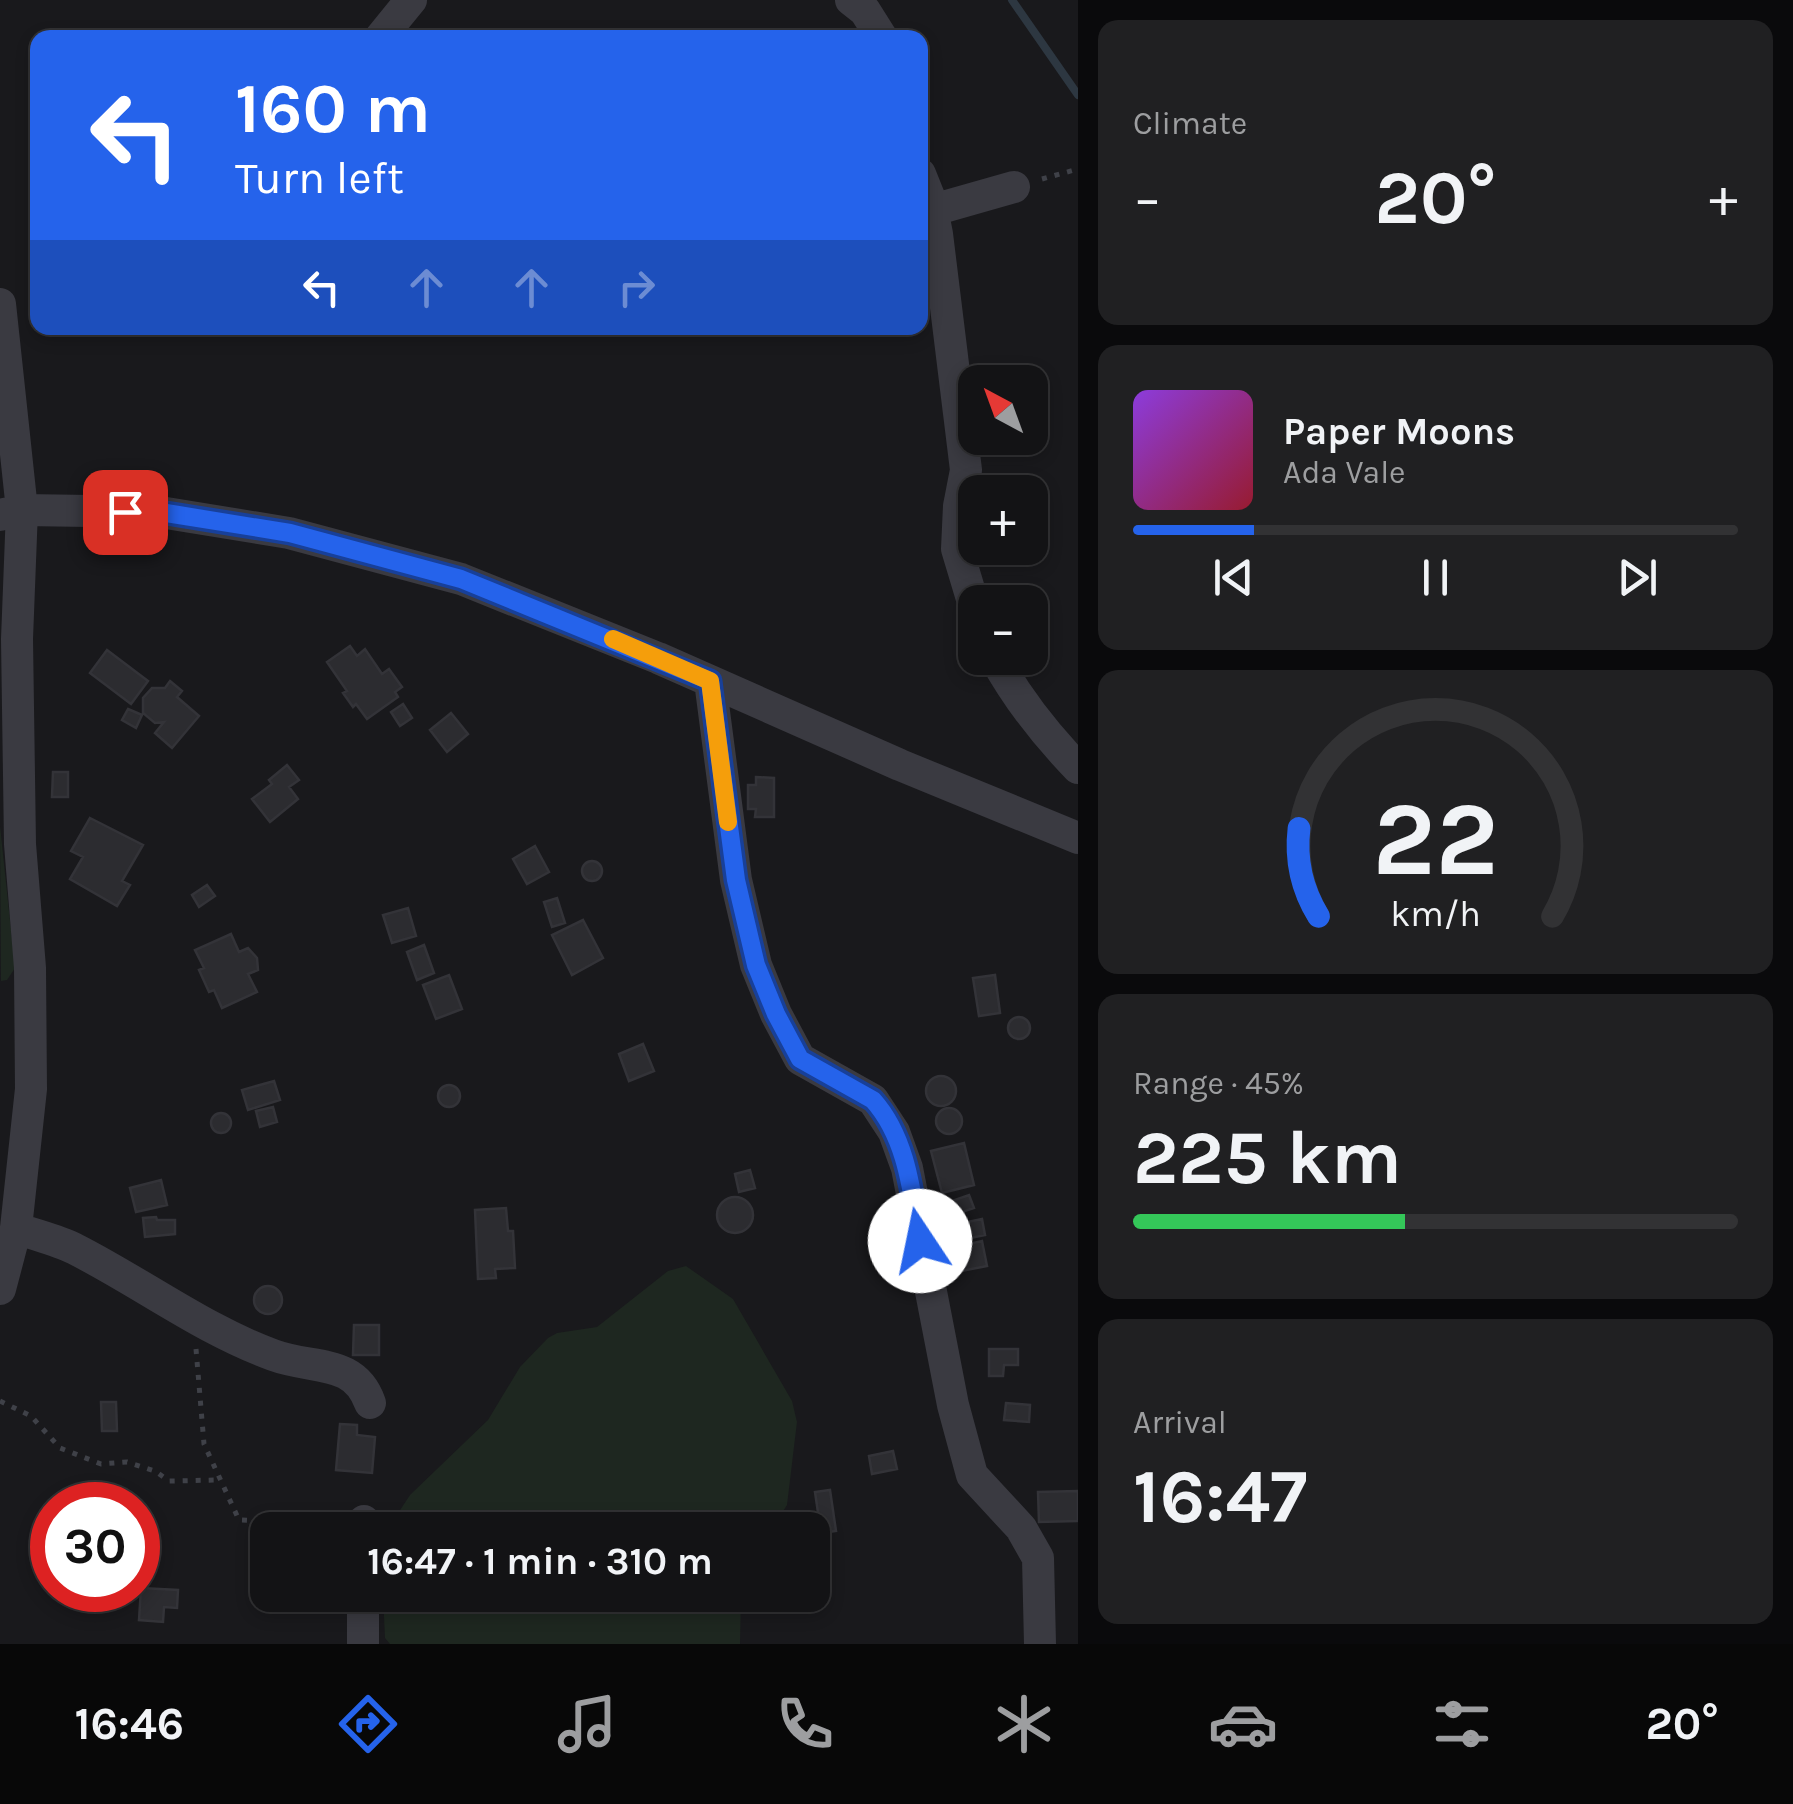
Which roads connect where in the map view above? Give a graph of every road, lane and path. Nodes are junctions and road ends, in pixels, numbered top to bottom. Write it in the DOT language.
graph roads {
  1 [pos="411,0"];
  2 [pos="851,0"];
  3 [pos="387,30"];
  4 [pos="877,30"];
  5 [pos="1078,170"];
  6 [pos="1014,187"];
  7 [pos="928,196"];
  8 [pos="933,210"];
  9 [pos="0,304"];
  10 [pos="3,359"];
  11 [pos="11,512"];
  12 [pos="967,585"];
  13 [pos="1006,675"];
  14 [pos="710,681"];
  15 [pos="1078,768"];
  16 [pos="1078,838"];
  17 [pos="16,1228"];
  18 [pos="0,1288"];
  19 [pos="190,1317"];
  20 [pos="0,1401"];
  21 [pos="370,1404"];
  22 [pos="219,1480"];
  23 [pos="250,1520"];
  24 [pos="363,1612"];
  25 [pos="363,1644"];
  26 [pos="1040,1644"];
  1 -- 3 [label="street"];
  2 -- 4 [label="street"];
  5 -- 6 [label="path"];
  6 -- 8 [label="street"];
  7 -- 8 [label="street"];
  8 -- 12 [label="street"];
  9 -- 10 [label="street"];
  10 -- 11 [label="street"];
  11 -- 14 [label="street"];
  11 -- 17 [label="street"];
  13 -- 15 [label="street"];
  14 -- 16 [label="street"];
  14 -- 26 [label="street"];
  17 -- 18 [label="street"];
  17 -- 19 [label="street"];
  19 -- 21 [label="street"];
  19 -- 22 [label="path"];
  20 -- 22 [label="path"];
  22 -- 23 [label="path"];
  24 -- 25 [label="street"];
}
